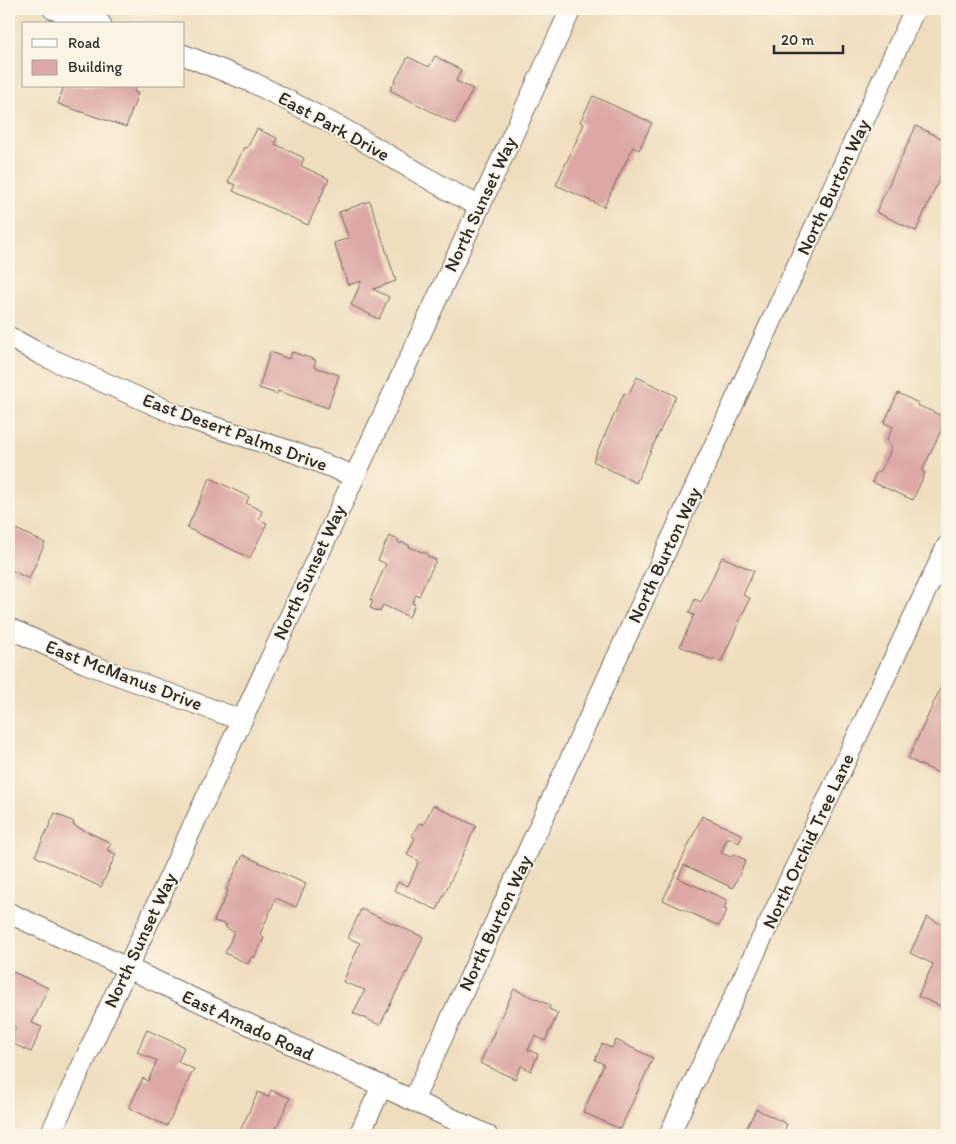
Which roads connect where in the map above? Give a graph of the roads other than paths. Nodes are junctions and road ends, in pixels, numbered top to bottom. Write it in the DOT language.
graph roads {
  1 [pos="52,9"];
  2 [pos="571,9"];
  3 [pos="915,9"];
  4 [pos="94,22"];
  5 [pos="185,55"];
  6 [pos="479,206"];
  7 [pos="9,337"];
  8 [pos="354,476"];
  9 [pos="947,546"];
  10 [pos="9,628"];
  11 [pos="241,720"];
  12 [pos="9,913"];
  13 [pos="127,969"];
  14 [pos="382,1086"];
  15 [pos="413,1101"];
  16 [pos="50,1135"];
  17 [pos="359,1135"];
  18 [pos="487,1135"];
  19 [pos="669,1135"];
  1 -- 4 [label="street"];
  2 -- 6 [label="street, North Sunset Way"];
  3 -- 15 [label="street, North Burton Way"];
  5 -- 6 [label="street, East Park Drive"];
  6 -- 8 [label="street, North Sunset Way"];
  7 -- 8 [label="street, East Desert Palms Drive"];
  8 -- 11 [label="street, North Sunset Way"];
  9 -- 19 [label="street, North Orchid Tree Lane"];
  10 -- 11 [label="street, East McManus Drive"];
  11 -- 13 [label="street, North Sunset Way"];
  12 -- 13 [label="street, East Amado Road"];
  13 -- 14 [label="street, East Amado Road"];
  13 -- 16 [label="street, North Sunset Way"];
  14 -- 15 [label="street, East Amado Road"];
  14 -- 17 [label="street"];
  15 -- 18 [label="street, East Amado Road"];
}
